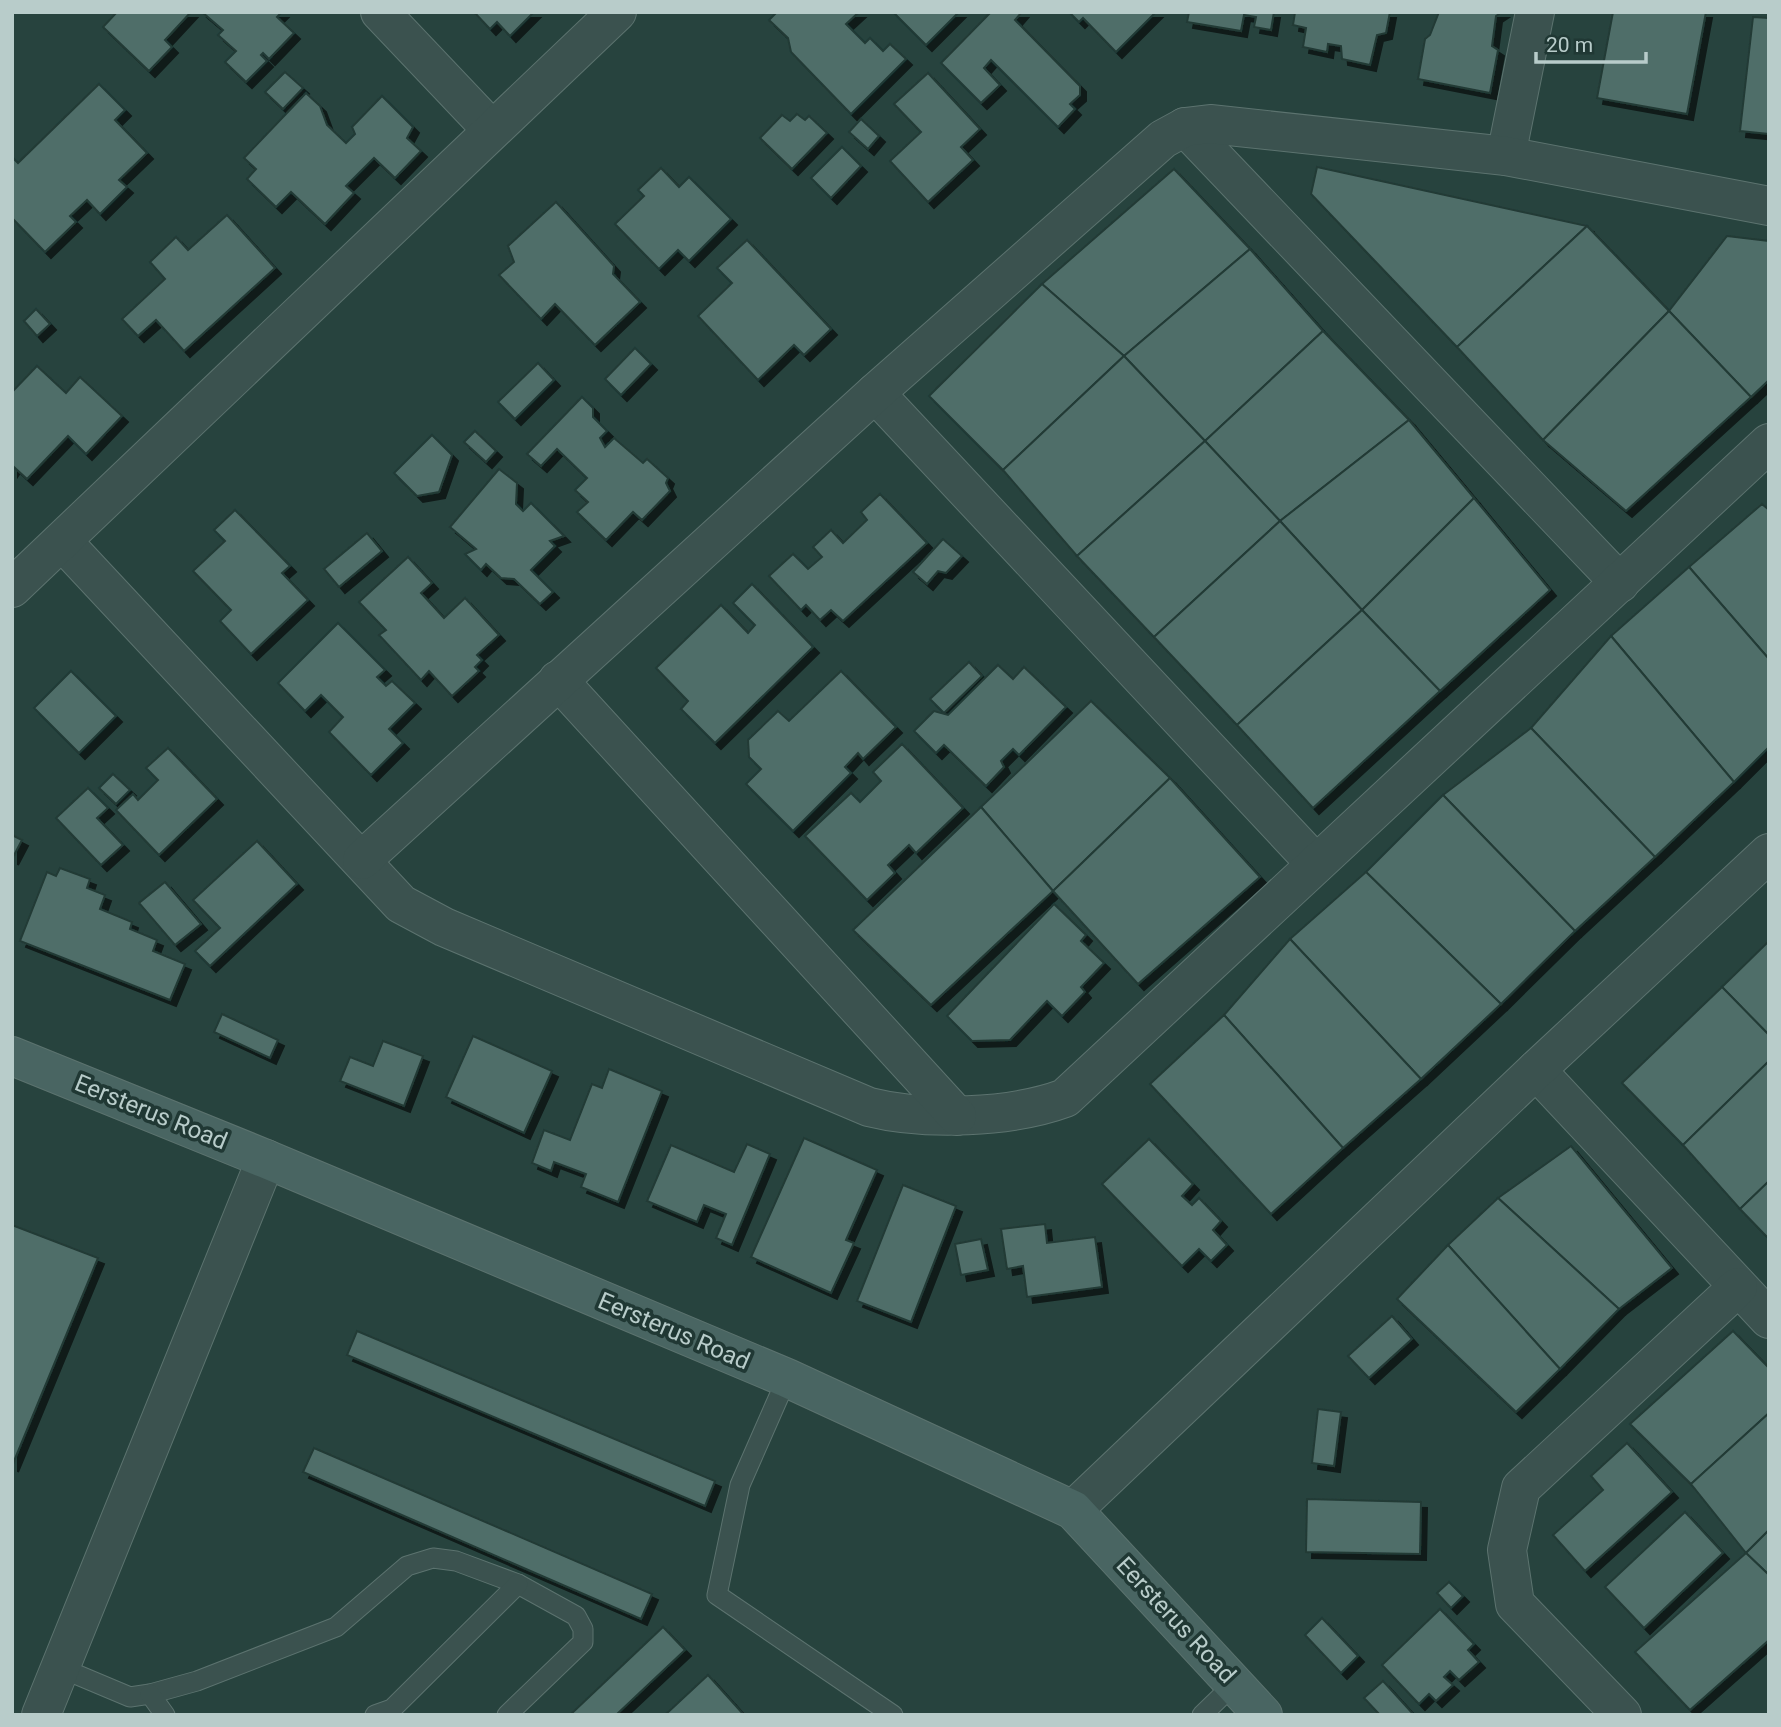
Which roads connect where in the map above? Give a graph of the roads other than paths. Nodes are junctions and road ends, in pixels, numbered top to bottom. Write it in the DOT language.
graph roads {
  1 [pos="380,12"];
  2 [pos="617,12"];
  3 [pos="1535,12"];
  4 [pos="1185,127"];
  5 [pos="492,130"];
  6 [pos="1506,156"];
  7 [pos="1769,206"];
  8 [pos="875,393"];
  9 [pos="1769,443"];
  10 [pos="62,541"];
  11 [pos="1620,583"];
  12 [pos="12,588"];
  13 [pos="558,680"];
  14 [pos="1769,853"];
  15 [pos="362,860"];
  16 [pos="1316,864"];
  17 [pos="12,1056"];
  18 [pos="1536,1070"];
  19 [pos="957,1116"];
  20 [pos="266,1159"];
  21 [pos="1738,1287"];
  22 [pos="1769,1319"];
  23 [pos="787,1378"];
  24 [pos="1073,1510"];
  25 [pos="518,1584"];
  26 [pos="61,1668"];
  27 [pos="1234,1684"];
  28 [pos="150,1694"];
  29 [pos="41,1715"];
  30 [pos="165,1715"];
  31 [pos="375,1715"];
  32 [pos="507,1715"];
  33 [pos="893,1715"];
  34 [pos="1202,1715"];
  35 [pos="1263,1715"];
  36 [pos="1622,1715"];
  1 -- 5 [label="street"];
  2 -- 5 [label="street"];
  3 -- 6 [label="street"];
  4 -- 6 [label="street"];
  4 -- 8 [label="street"];
  4 -- 11 [label="street"];
  5 -- 10 [label="street"];
  6 -- 7 [label="street"];
  8 -- 13 [label="street"];
  8 -- 16 [label="street"];
  9 -- 11 [label="street"];
  10 -- 12 [label="street"];
  10 -- 15 [label="street"];
  11 -- 16 [label="street"];
  13 -- 15 [label="street"];
  13 -- 19 [label="street"];
  14 -- 18 [label="street"];
  15 -- 19 [label="street"];
  16 -- 19 [label="street"];
  17 -- 20 [label="street, Eersterus Road"];
  18 -- 21 [label="street"];
  18 -- 24 [label="street"];
  20 -- 23 [label="street, Eersterus Road"];
  20 -- 26 [label="street"];
  21 -- 22 [label="street"];
  21 -- 36 [label="street"];
  23 -- 24 [label="street, Eersterus Road"];
  23 -- 33 [label="lane"];
  24 -- 27 [label="street, Eersterus Road"];
  25 -- 28 [label="lane"];
  25 -- 31 [label="lane"];
  25 -- 32 [label="lane"];
  26 -- 28 [label="lane"];
  26 -- 29 [label="street"];
  27 -- 34 [label="lane"];
  27 -- 35 [label="street, Eersterus Road"];
  28 -- 30 [label="lane"];
}
